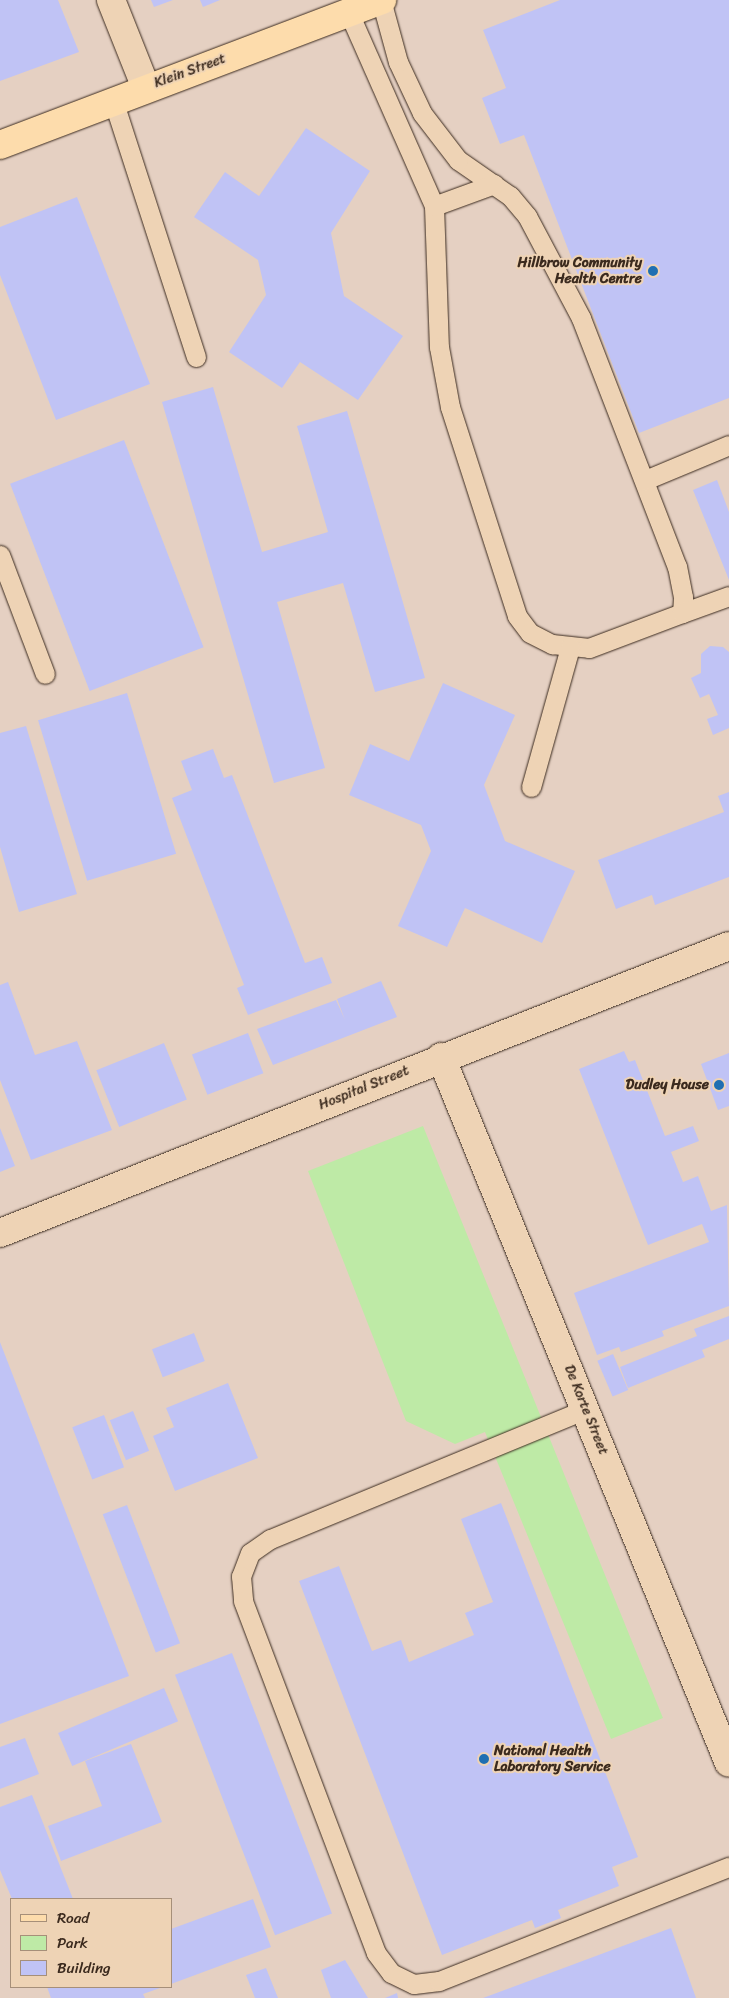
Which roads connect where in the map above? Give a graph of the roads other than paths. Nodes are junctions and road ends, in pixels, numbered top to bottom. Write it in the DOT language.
graph roads {
  1 [pos="111,0"];
  2 [pos="382,0"];
  3 [pos="349,13"];
  4 [pos="146,88"];
  5 [pos="114,100"];
  6 [pos="0,145"];
  7 [pos="494,184"];
  8 [pos="434,206"];
  9 [pos="196,357"];
  10 [pos="729,445"];
  11 [pos="644,480"];
  12 [pos="0,555"];
  13 [pos="729,596"];
  14 [pos="682,614"];
  15 [pos="570,647"];
  16 [pos="45,674"];
  17 [pos="531,787"];
  18 [pos="729,946"];
  19 [pos="441,1057"];
  20 [pos="0,1233"];
  21 [pos="586,1409"];
  22 [pos="729,1763"];
  23 [pos="729,1867"];
  1 -- 4 [label="street"];
  2 -- 3 [label="main road, Klein Street"];
  2 -- 7 [label="lane"];
  3 -- 4 [label="main road, Klein Street"];
  3 -- 8 [label="lane"];
  4 -- 5 [label="main road, Klein Street"];
  5 -- 6 [label="main road, Klein Street"];
  5 -- 9 [label="lane"];
  7 -- 8 [label="lane"];
  7 -- 11 [label="lane"];
  8 -- 15 [label="lane"];
  10 -- 11 [label="lane"];
  11 -- 14 [label="lane"];
  12 -- 16 [label="lane"];
  13 -- 14 [label="lane"];
  14 -- 15 [label="lane"];
  15 -- 17 [label="lane"];
  18 -- 19 [label="street, Hospital Street"];
  19 -- 20 [label="street, Hospital Street"];
  19 -- 21 [label="street, De Korte Street"];
  21 -- 22 [label="street, De Korte Street"];
  21 -- 23 [label="lane"];
}
